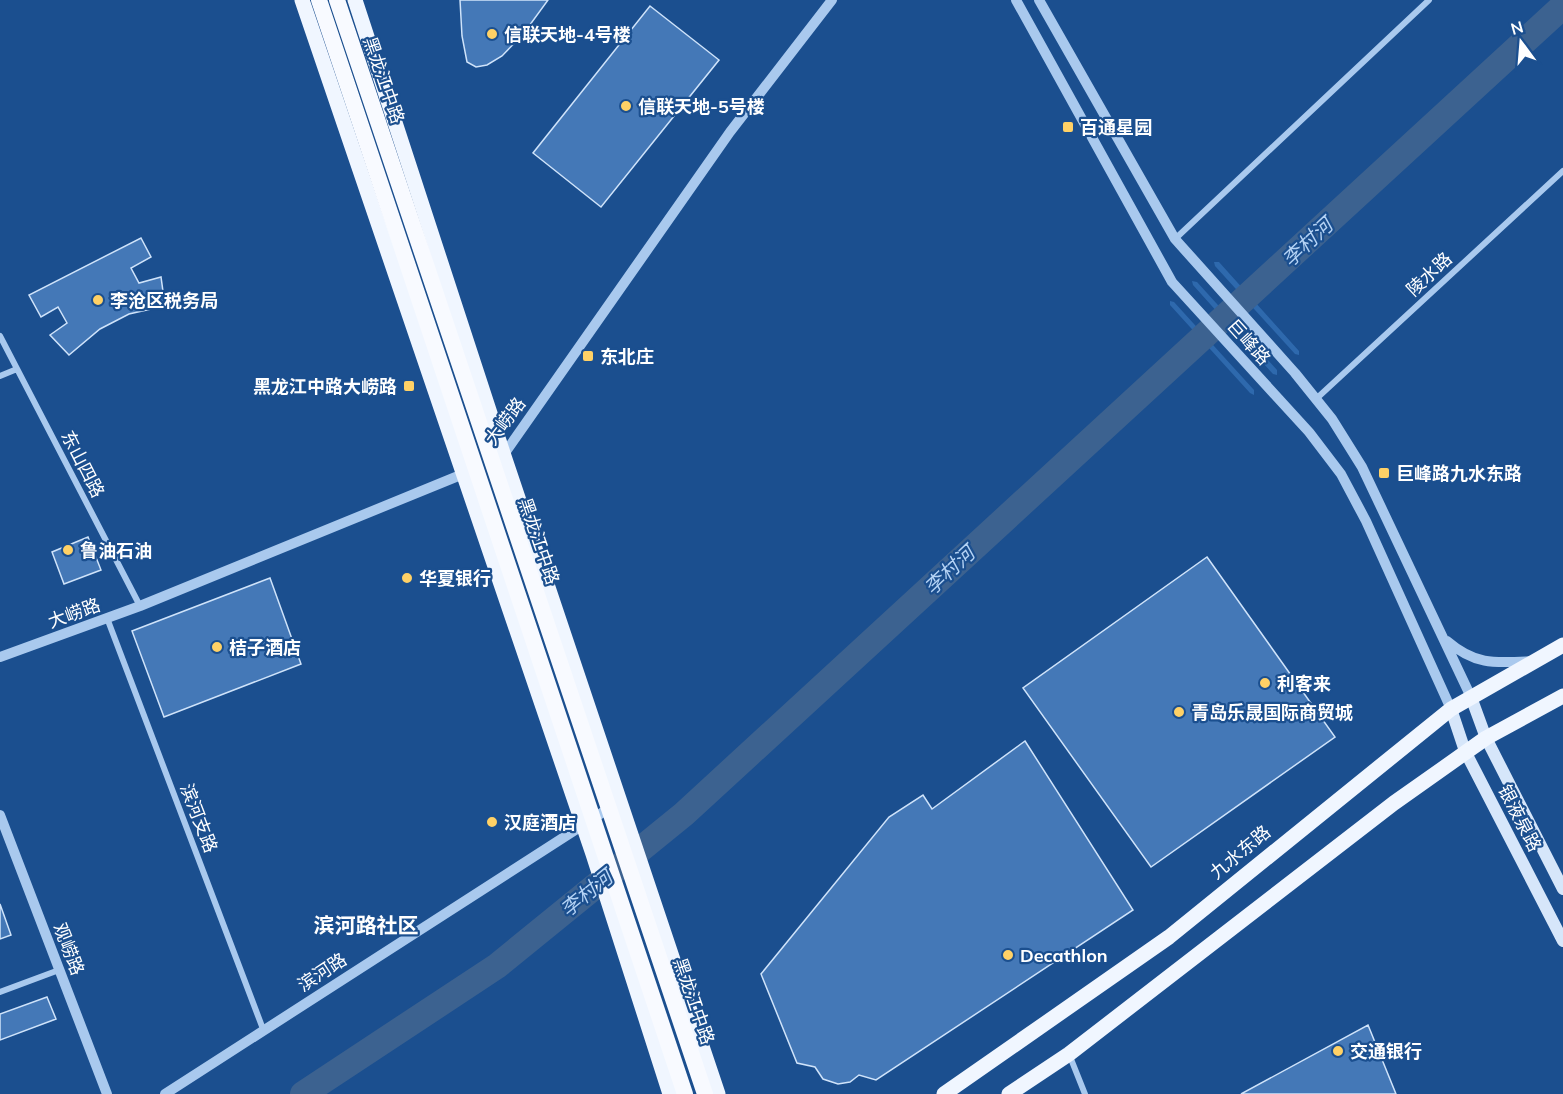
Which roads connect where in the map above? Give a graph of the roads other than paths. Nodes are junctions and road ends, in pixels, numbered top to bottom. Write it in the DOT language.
graph roads {
  1 [pos="303,0"];
  2 [pos="319,0"];
  3 [pos="337,0"];
  4 [pos="355,0"];
  5 [pos="832,0"];
  6 [pos="1016,0"];
  7 [pos="1039,0"];
  8 [pos="1429,0"];
  9 [pos="1563,171"];
  10 [pos="1175,239"];
  11 [pos="0,336"];
  12 [pos="17,369"];
  13 [pos="0,376"];
  14 [pos="1316,399"];
  15 [pos="504,456"];
  16 [pos="464,474"];
  17 [pos="140,606"];
  18 [pos="107,618"];
  19 [pos="1444,639"];
  20 [pos="1563,645"];
  21 [pos="0,657"];
  22 [pos="1533,661"];
  23 [pos="1563,696"];
  24 [pos="1471,697"];
  25 [pos="1451,709"];
  26 [pos="1486,738"];
  27 [pos="1466,751"];
  28 [pos="619,802"];
  29 [pos="0,815"];
  30 [pos="582,825"];
  31 [pos="1563,889"];
  32 [pos="1563,941"];
  33 [pos="59,970"];
  34 [pos="0,992"];
  35 [pos="263,1029"];
  36 [pos="1069,1054"];
  37 [pos="107,1094"];
  38 [pos="165,1094"];
  39 [pos="670,1094"];
  40 [pos="686,1094"];
  41 [pos="705,1094"];
  42 [pos="718,1094"];
  43 [pos="944,1094"];
  44 [pos="1009,1094"];
  45 [pos="1085,1094"];
  1 -- 16 [label="main road"];
  2 -- 40 [label="highway, 黑龙江中路, bridge"];
  3 -- 41 [label="highway, 黑龙江中路, bridge"];
  4 -- 15 [label="main road, 黑龙江中路"];
  5 -- 15 [label="street, 大崂路"];
  6 -- 25 [label="street, 巨峰路"];
  7 -- 10 [label="street, 巨峰路"];
  8 -- 10 [label="street"];
  9 -- 14 [label="street, 陵水路"];
  10 -- 14 [label="street, 巨峰路"];
  11 -- 12 [label="street, 东山四路"];
  12 -- 13 [label="street"];
  12 -- 17 [label="street, 东山四路"];
  14 -- 19 [label="street, 巨峰路"];
  15 -- 16 [label="street, 大崂路"];
  15 -- 28 [label="main road, 黑龙江中路"];
  16 -- 17 [label="street, 大崂路"];
  16 -- 30 [label="main road"];
  17 -- 18 [label="street, 大崂路"];
  18 -- 21 [label="street, 大崂路"];
  18 -- 35 [label="street, 滨河支路"];
  19 -- 22 [label="street"];
  19 -- 24 [label="street, 巨峰路"];
  20 -- 22 [label="main road, 九水东路"];
  22 -- 24 [label="main road, 九水东路"];
  23 -- 26 [label="main road"];
  24 -- 25 [label="main road, 九水东路"];
  24 -- 26 [label="main road, 银液泉路"];
  25 -- 27 [label="main road, 银液泉路"];
  25 -- 43 [label="main road, 九水东路"];
  26 -- 27 [label="main road"];
  26 -- 31 [label="main road, 银液泉路"];
  27 -- 32 [label="main road, 银液泉路"];
  27 -- 36 [label="main road"];
  28 -- 30 [label="street, 滨河路"];
  28 -- 42 [label="main road, 黑龙江中路"];
  29 -- 33 [label="street, 观崂路"];
  30 -- 35 [label="street, 滨河路"];
  30 -- 39 [label="main road"];
  33 -- 34 [label="street"];
  33 -- 37 [label="street, 观崂路"];
  35 -- 38 [label="street, 滨河路"];
  36 -- 44 [label="main road"];
  36 -- 45 [label="street"];
}
